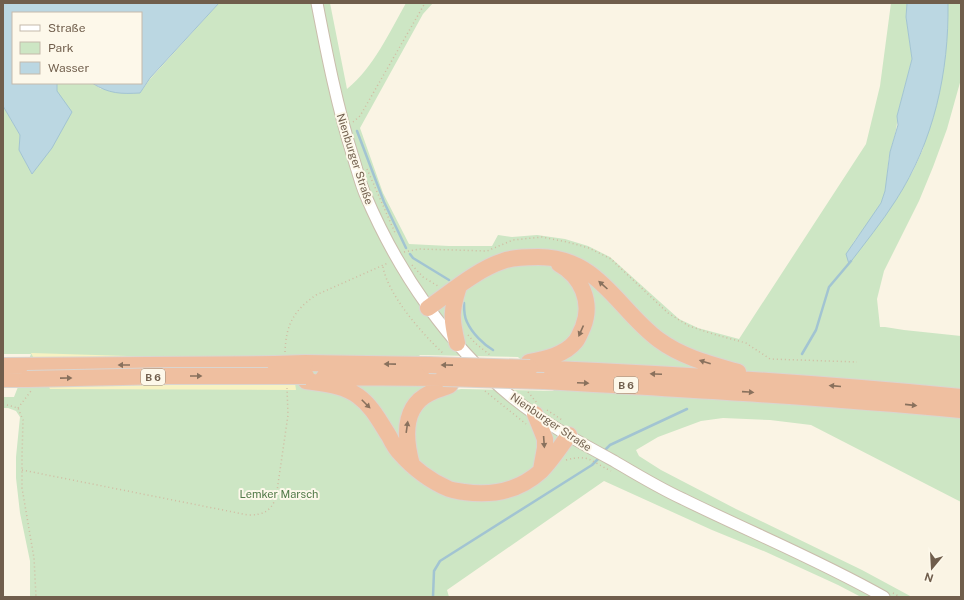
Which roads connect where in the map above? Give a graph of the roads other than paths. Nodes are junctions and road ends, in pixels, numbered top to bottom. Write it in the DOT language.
graph roads {
  1 [pos="317,3"];
  2 [pos="545,257"];
  3 [pos="453,291"];
  4 [pos="428,308"];
  5 [pos="461,337"];
  6 [pos="527,365"];
  7 [pos="3,366"];
  8 [pos="492,368"];
  9 [pos="306,374"];
  10 [pos="29,378"];
  11 [pos="3,379"];
  12 [pos="447,381"];
  13 [pos="770,381"];
  14 [pos="873,395"];
  15 [pos="961,398"];
  16 [pos="539,408"];
  17 [pos="961,410"];
  18 [pos="567,429"];
  19 [pos="412,466"];
  20 [pos="541,472"];
  21 [pos="884,597"];
  1 -- 4 [label="street, Nienburger Straße"];
  2 -- 3 [label="highway"];
  2 -- 6 [label="highway, one-way"];
  13 -- 2 [label="highway, one-way"];
  3 -- 4 [label="highway"];
  3 -- 5 [label="highway"];
  4 -- 5 [label="street, Nienburger Straße"];
  5 -- 16 [label="street, Nienburger Straße"];
  6 -- 8 [label="highway, B 6, bridge"];
  13 -- 6 [label="highway, B 6, one-way"];
  7 -- 10 [label="highway, B 6"];
  8 -- 9 [label="highway, B 6, one-way, bridge"];
  8 -- 12 [label="highway, B 6, bridge"];
  8 -- 14 [label="highway, B 6, one-way, bridge"];
  9 -- 10 [label="highway, B 6, one-way, bridge"];
  10 -- 9 [label="highway, B 6, one-way, bridge"];
  9 -- 12 [label="highway, B 6"];
  9 -- 19 [label="highway, one-way"];
  10 -- 11 [label="highway, B 6"];
  19 -- 12 [label="highway, one-way"];
  14 -- 13 [label="highway, B 6, one-way"];
  14 -- 15 [label="highway, B 6"];
  14 -- 17 [label="highway, B 6, one-way"];
  16 -- 18 [label="street, Nienburger Straße"];
  16 -- 20 [label="highway, one-way"];
  18 -- 20 [label="highway"];
  18 -- 21 [label="street, Nienburger Straße"];
  19 -- 20 [label="highway"];
}
